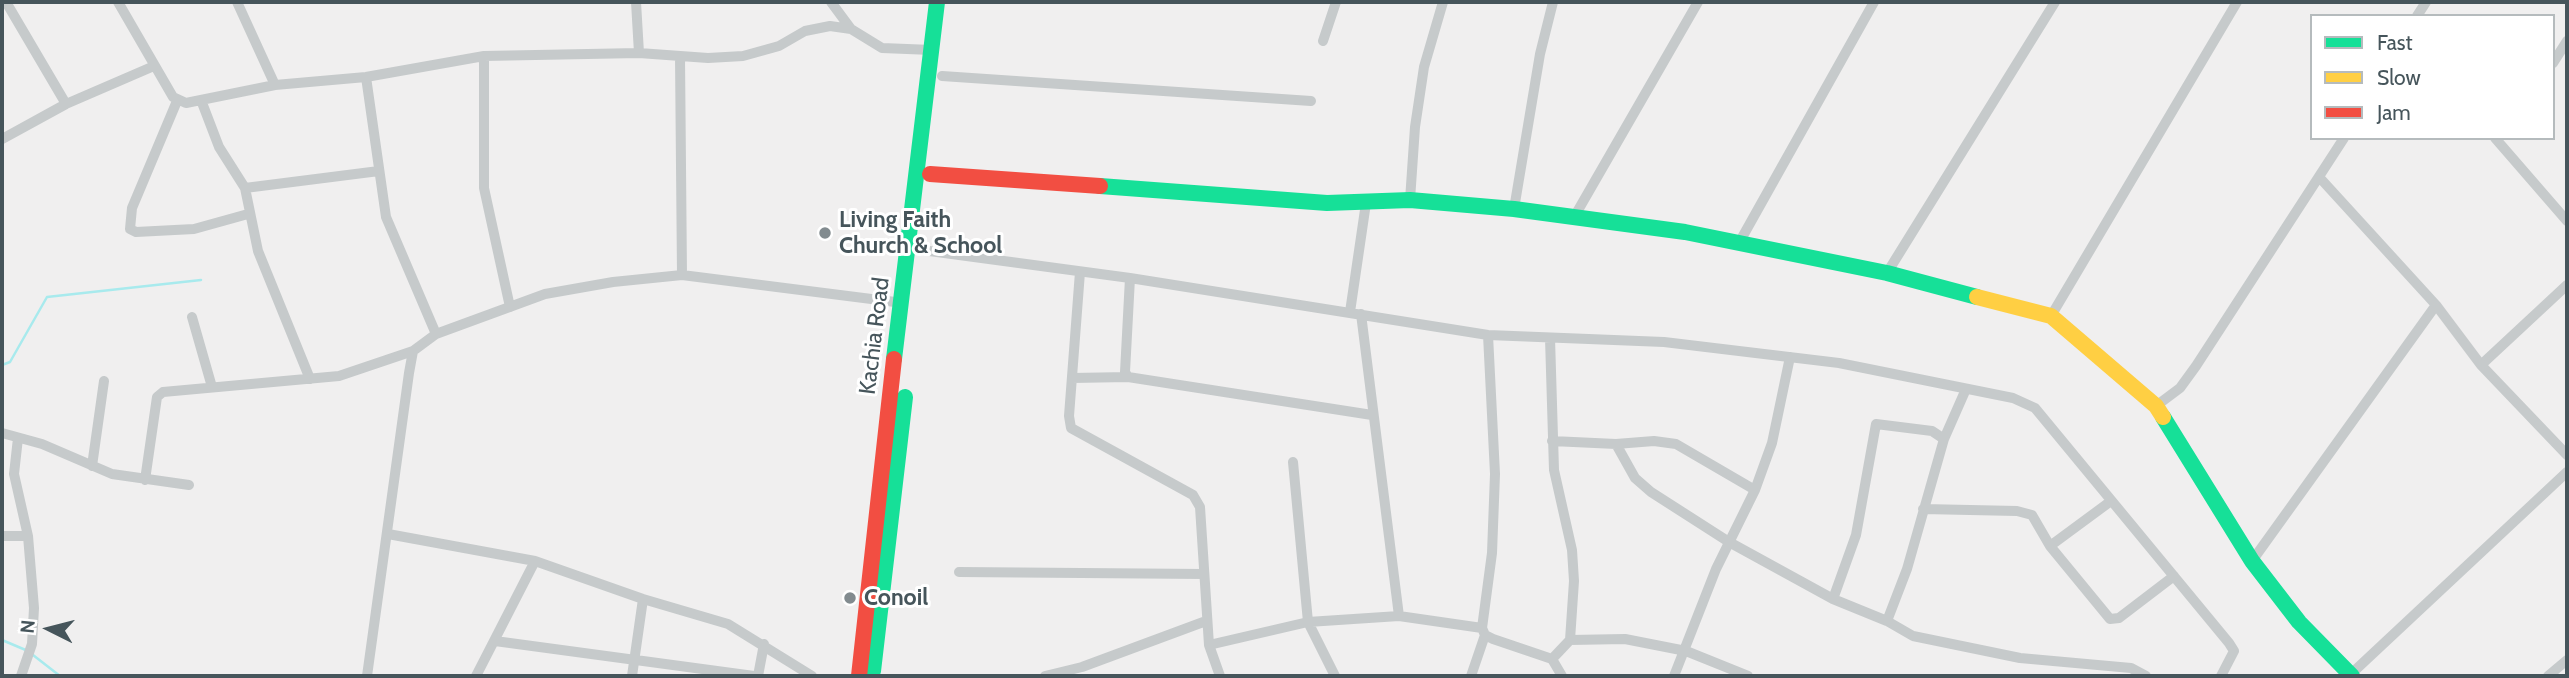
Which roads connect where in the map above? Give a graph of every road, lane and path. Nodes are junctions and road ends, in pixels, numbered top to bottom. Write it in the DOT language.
graph roads {
  1 [pos="6,2"];
  2 [pos="118,2"];
  3 [pos="254,2"];
  4 [pos="636,2"];
  5 [pos="831,2"];
  6 [pos="937,2"];
  7 [pos="951,2"];
  8 [pos="1336,2"];
  9 [pos="1443,2"];
  10 [pos="1553,2"];
  11 [pos="1698,2"];
  12 [pos="1874,2"];
  13 [pos="2055,2"];
  14 [pos="2237,2"];
  15 [pos="239,4"];
  16 [pos="851,29"];
  17 [pos="1323,41"];
  18 [pos="2567,41"];
  19 [pos="932,50"];
  20 [pos="639,53"];
  21 [pos="484,57"];
  22 [pos="680,57"];
  23 [pos="2555,60"];
  24 [pos="154,66"];
  25 [pos="942,75"];
  26 [pos="366,77"];
  27 [pos="275,85"];
  28 [pos="201,100"];
  29 [pos="177,101"];
  30 [pos="1311,101"];
  31 [pos="66,104"];
  32 [pos="2,139"];
  33 [pos="2343,140"];
  34 [pos="2498,140"];
  35 [pos="379,171"];
  36 [pos="930,174"];
  37 [pos="2320,178"];
  38 [pos="245,188"];
  39 [pos="1410,200"];
  40 [pos="1366,203"];
  41 [pos="1514,209"];
  42 [pos="248,214"];
  43 [pos="1573,219"];
  44 [pos="2567,221"];
  45 [pos="1739,243"];
  46 [pos="922,250"];
  47 [pos="1080,272"];
  48 [pos="1887,273"];
  49 [pos="682,275"];
  50 [pos="1130,278"];
  51 [pos="2567,285"];
  52 [pos="903,303"];
  53 [pos="2436,305"];
  54 [pos="510,307"];
  55 [pos="1356,313"];
  56 [pos="2051,316"];
  57 [pos="192,317"];
  58 [pos="436,334"];
  59 [pos="1488,335"];
  60 [pos="1550,338"];
  61 [pos="413,351"];
  62 [pos="1790,357"];
  63 [pos="2481,365"];
  64 [pos="1128,377"];
  65 [pos="1072,378"];
  66 [pos="310,379"];
  67 [pos="104,381"];
  68 [pos="212,387"];
  69 [pos="1966,389"];
  70 [pos="2156,406"];
  71 [pos="1372,415"];
  72 [pos="2,433"];
  73 [pos="18,438"];
  74 [pos="1944,439"];
  75 [pos="1552,441"];
  76 [pos="1616,444"];
  77 [pos="2567,455"];
  78 [pos="1293,462"];
  79 [pos="92,466"];
  80 [pos="2567,472"];
  81 [pos="145,480"];
  82 [pos="190,485"];
  83 [pos="1755,490"];
  84 [pos="2111,500"];
  85 [pos="1923,509"];
  86 [pos="387,534"];
  87 [pos="28,536"];
  88 [pos="2,537"];
  89 [pos="1729,542"];
  90 [pos="2050,546"];
  91 [pos="534,561"];
  92 [pos="2252,561"];
  93 [pos="959,572"];
  94 [pos="1204,574"];
  95 [pos="2174,576"];
  96 [pos="643,599"];
  97 [pos="1833,599"];
  98 [pos="1399,616"];
  99 [pos="1206,621"];
  100 [pos="1887,621"];
  101 [pos="1308,622"];
  102 [pos="1483,631"];
  103 [pos="1570,640"];
  104 [pos="495,641"];
  105 [pos="764,644"];
  106 [pos="1209,645"];
  107 [pos="1686,651"];
  108 [pos="1552,659"];
  109 [pos="2567,660"];
  110 [pos="634,663"];
  111 [pos="866,673"];
  112 [pos="2351,675"];
  113 [pos="21,676"];
  114 [pos="367,676"];
  115 [pos="476,676"];
  116 [pos="632,676"];
  117 [pos="756,676"];
  118 [pos="812,676"];
  119 [pos="1045,676"];
  120 [pos="1220,676"];
  121 [pos="1335,676"];
  122 [pos="1471,676"];
  123 [pos="1562,676"];
  124 [pos="1674,676"];
  125 [pos="1748,676"];
  126 [pos="2146,676"];
  127 [pos="2221,676"];
  128 [pos="2548,676"];
  1 -- 31 [label="street"];
  2 -- 24 [label="street"];
  3 -- 15 [label="street"];
  4 -- 20 [label="street"];
  5 -- 16 [label="street"];
  6 -- 19 [label="main road, Kachia Road"];
  7 -- 25 [label="main road, Kachia Road"];
  8 -- 17 [label="street"];
  9 -- 39 [label="street"];
  10 -- 41 [label="street"];
  11 -- 43 [label="street"];
  12 -- 45 [label="street"];
  13 -- 48 [label="street"];
  14 -- 56 [label="street"];
  15 -- 27 [label="street"];
  16 -- 19 [label="street"];
  16 -- 22 [label="street"];
  18 -- 23 [label="street"];
  19 -- 52 [label="main road, Kachia Road"];
  20 -- 21 [label="street"];
  20 -- 22 [label="street"];
  21 -- 26 [label="street"];
  21 -- 54 [label="street"];
  22 -- 49 [label="street"];
  24 -- 29 [label="street"];
  24 -- 31 [label="street"];
  25 -- 30 [label="street"];
  25 -- 36 [label="main road, Kachia Road"];
  26 -- 27 [label="street"];
  26 -- 35 [label="street"];
  27 -- 28 [label="street"];
  28 -- 29 [label="street"];
  28 -- 38 [label="street"];
  29 -- 42 [label="street"];
  31 -- 32 [label="street"];
  33 -- 37 [label="street"];
  34 -- 44 [label="street"];
  35 -- 38 [label="street"];
  35 -- 58 [label="street"];
  36 -- 40 [label="main road"];
  36 -- 46 [label="main road, Kachia Road"];
  37 -- 53 [label="street"];
  37 -- 70 [label="street"];
  38 -- 42 [label="street"];
  39 -- 40 [label="main road"];
  39 -- 41 [label="main road"];
  40 -- 55 [label="street"];
  41 -- 43 [label="main road"];
  42 -- 66 [label="street"];
  43 -- 45 [label="main road"];
  45 -- 48 [label="main road"];
  46 -- 47 [label="street"];
  46 -- 111 [label="main road, Kachia Road"];
  47 -- 50 [label="street"];
  47 -- 65 [label="street"];
  48 -- 56 [label="main road"];
  49 -- 52 [label="street"];
  49 -- 54 [label="street"];
  50 -- 55 [label="street"];
  50 -- 64 [label="street"];
  51 -- 63 [label="street"];
  52 -- 111 [label="main road, Kachia Road"];
  53 -- 63 [label="street"];
  53 -- 92 [label="street"];
  54 -- 58 [label="street"];
  55 -- 59 [label="street"];
  55 -- 71 [label="street"];
  56 -- 70 [label="main road"];
  57 -- 68 [label="street"];
  58 -- 61 [label="street"];
  59 -- 60 [label="street"];
  59 -- 102 [label="street"];
  60 -- 62 [label="street"];
  60 -- 75 [label="street"];
  61 -- 66 [label="street"];
  61 -- 86 [label="street"];
  62 -- 69 [label="street"];
  62 -- 83 [label="street"];
  63 -- 77 [label="street"];
  64 -- 65 [label="street"];
  64 -- 71 [label="street"];
  65 -- 94 [label="street"];
  66 -- 68 [label="street"];
  67 -- 79 [label="street"];
  68 -- 81 [label="street"];
  69 -- 74 [label="street"];
  69 -- 84 [label="street"];
  70 -- 92 [label="main road"];
  71 -- 98 [label="street"];
  72 -- 73 [label="street"];
  73 -- 79 [label="street"];
  73 -- 87 [label="street"];
  74 -- 85 [label="street"];
  74 -- 97 [label="street"];
  75 -- 76 [label="street"];
  75 -- 103 [label="street"];
  76 -- 83 [label="street"];
  76 -- 89 [label="street"];
  78 -- 101 [label="street"];
  79 -- 81 [label="street"];
  80 -- 112 [label="street"];
  81 -- 82 [label="street"];
  83 -- 89 [label="street"];
  84 -- 90 [label="street"];
  84 -- 95 [label="street"];
  85 -- 90 [label="street"];
  85 -- 100 [label="street"];
  86 -- 91 [label="street"];
  86 -- 114 [label="street"];
  87 -- 88 [label="street"];
  87 -- 113 [label="street"];
  89 -- 97 [label="street"];
  89 -- 107 [label="street"];
  90 -- 95 [label="street"];
  91 -- 96 [label="street"];
  91 -- 104 [label="street"];
  92 -- 112 [label="main road"];
  93 -- 94 [label="street"];
  94 -- 99 [label="street"];
  95 -- 127 [label="street"];
  96 -- 105 [label="street"];
  96 -- 110 [label="street"];
  97 -- 100 [label="street"];
  98 -- 101 [label="street"];
  98 -- 102 [label="street"];
  99 -- 106 [label="street"];
  99 -- 119 [label="street"];
  100 -- 126 [label="street"];
  101 -- 106 [label="street"];
  101 -- 121 [label="street"];
  102 -- 108 [label="street"];
  102 -- 122 [label="street"];
  103 -- 107 [label="street"];
  103 -- 108 [label="street"];
  104 -- 110 [label="street"];
  104 -- 115 [label="street"];
  105 -- 117 [label="street"];
  105 -- 118 [label="street"];
  106 -- 120 [label="street"];
  107 -- 124 [label="street"];
  107 -- 125 [label="street"];
  108 -- 123 [label="street"];
  109 -- 128 [label="street"];
  110 -- 116 [label="street"];
  110 -- 117 [label="street"];
}
